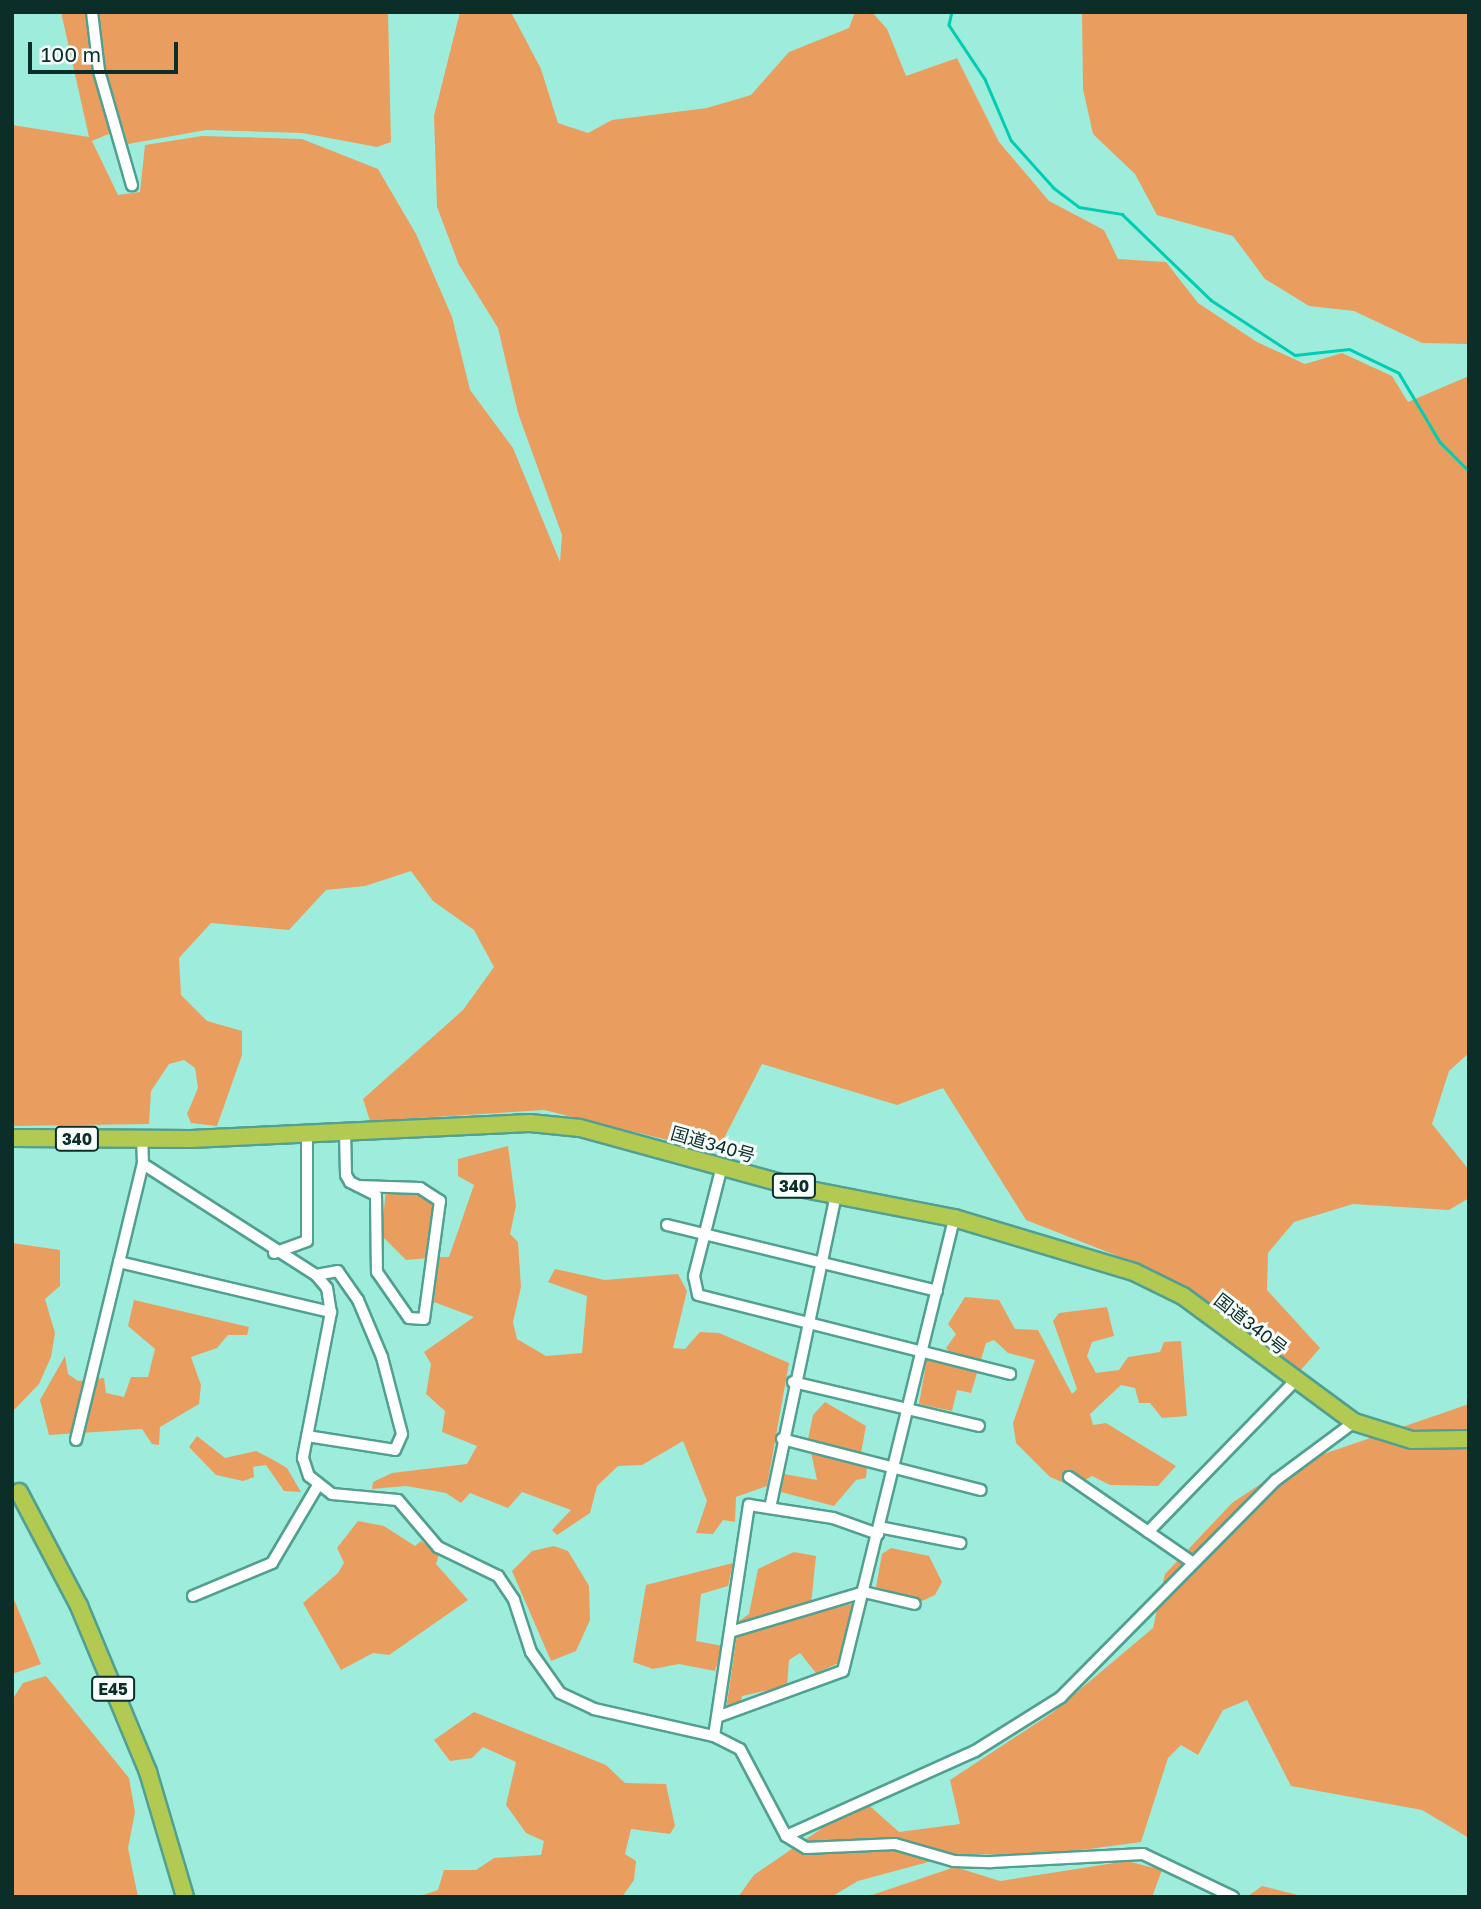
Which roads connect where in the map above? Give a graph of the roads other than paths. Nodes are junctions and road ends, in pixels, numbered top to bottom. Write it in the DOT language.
graph roads {
  1 [pos="92,12"];
  2 [pos="132,185"];
  3 [pos="345,1130"];
  4 [pos="307,1132"];
  5 [pos="12,1138"];
  6 [pos="142,1140"];
  7 [pos="143,1164"];
  8 [pos="722,1166"];
  9 [pos="358,1186"];
  10 [pos="836,1195"];
  11 [pos="954,1218"];
  12 [pos="667,1225"];
  13 [pos="706,1233"];
  14 [pos="274,1253"];
  15 [pos="119,1262"];
  16 [pos="822,1262"];
  17 [pos="316,1275"];
  18 [pos="937,1291"];
  19 [pos="331,1312"];
  20 [pos="807,1321"];
  21 [pos="923,1350"];
  22 [pos="1010,1374"];
  23 [pos="793,1382"];
  24 [pos="1294,1382"];
  25 [pos="908,1408"];
  26 [pos="1354,1422"];
  27 [pos="979,1426"];
  28 [pos="307,1436"];
  29 [pos="782,1439"];
  30 [pos="1469,1439"];
  31 [pos="76,1440"];
  32 [pos="894,1468"];
  33 [pos="1069,1477"];
  34 [pos="317,1487"];
  35 [pos="981,1490"];
  36 [pos="19,1492"];
  37 [pos="770,1508"];
  38 [pos="879,1530"];
  39 [pos="1147,1532"];
  40 [pos="960,1543"];
  41 [pos="1193,1563"];
  42 [pos="864,1592"];
  43 [pos="193,1596"];
  44 [pos="915,1604"];
  45 [pos="730,1632"];
  46 [pos="717,1717"];
  47 [pos="714,1736"];
  48 [pos="786,1836"];
  49 [pos="186,1897"];
  50 [pos="1233,1897"];
  1 -- 2 [label="street"];
  3 -- 4 [label="highway, 国道340号 / 340"];
  3 -- 8 [label="highway, 国道340号 / 340"];
  3 -- 9 [label="street"];
  4 -- 6 [label="highway, 国道340号 / 340"];
  4 -- 14 [label="street"];
  5 -- 6 [label="highway, 国道340号 / 340"];
  6 -- 7 [label="street"];
  7 -- 14 [label="street"];
  7 -- 15 [label="street"];
  8 -- 10 [label="highway, 国道340号 / 340"];
  8 -- 13 [label="street"];
  9 -- 9 [label="street"];
  10 -- 11 [label="highway, 国道340号 / 340"];
  10 -- 16 [label="street"];
  11 -- 18 [label="street"];
  11 -- 24 [label="highway, 国道340号 / 340"];
  12 -- 13 [label="street"];
  13 -- 16 [label="street"];
  13 -- 20 [label="street"];
  14 -- 17 [label="street"];
  15 -- 19 [label="street"];
  15 -- 31 [label="street"];
  16 -- 18 [label="street"];
  16 -- 20 [label="street"];
  17 -- 19 [label="street"];
  17 -- 28 [label="street"];
  18 -- 21 [label="street"];
  19 -- 28 [label="street"];
  20 -- 21 [label="street"];
  20 -- 23 [label="street"];
  21 -- 22 [label="street"];
  21 -- 25 [label="street"];
  23 -- 25 [label="street"];
  23 -- 29 [label="street"];
  24 -- 26 [label="highway, 国道340号 / 340"];
  24 -- 39 [label="street"];
  25 -- 27 [label="street"];
  25 -- 32 [label="street"];
  26 -- 30 [label="highway, 国道340号 / 340"];
  26 -- 41 [label="street"];
  28 -- 34 [label="street"];
  29 -- 32 [label="street"];
  29 -- 37 [label="street"];
  32 -- 35 [label="street"];
  32 -- 38 [label="street"];
  33 -- 39 [label="street"];
  34 -- 43 [label="street"];
  34 -- 47 [label="street"];
  36 -- 49 [label="highway, E45"];
  37 -- 38 [label="street"];
  37 -- 45 [label="street"];
  38 -- 40 [label="street"];
  38 -- 42 [label="street"];
  39 -- 41 [label="street"];
  41 -- 48 [label="street"];
  42 -- 44 [label="street"];
  42 -- 45 [label="street"];
  42 -- 46 [label="street"];
  45 -- 46 [label="street"];
  46 -- 47 [label="street"];
  47 -- 48 [label="street"];
  48 -- 50 [label="street"];
}
